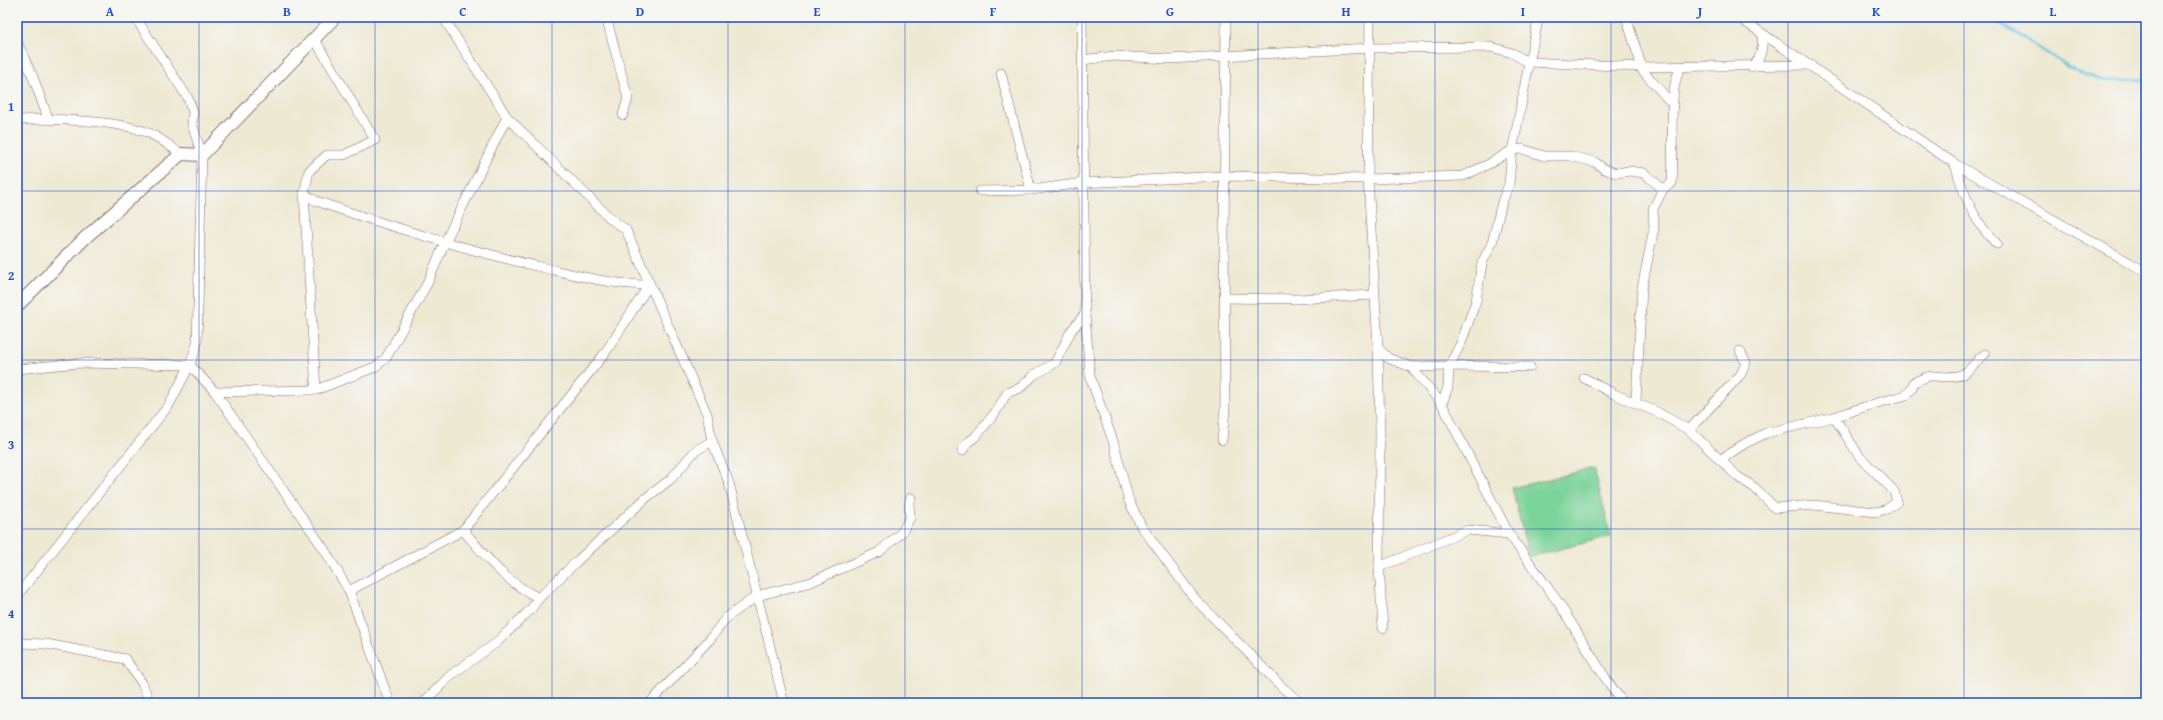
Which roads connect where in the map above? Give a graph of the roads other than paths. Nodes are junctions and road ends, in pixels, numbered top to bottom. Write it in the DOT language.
graph roads {
  1 [pos="135,17"];
  2 [pos="335,17"];
  3 [pos="443,17"];
  4 [pos="606,17"];
  5 [pos="1082,17"];
  6 [pos="1226,17"];
  7 [pos="1370,17"];
  8 [pos="1539,17"];
  9 [pos="1626,17"];
  10 [pos="1738,17"];
  11 [pos="1762,34"];
  12 [pos="315,40"];
  13 [pos="17,42"];
  14 [pos="1370,48"];
  15 [pos="1226,56"];
  16 [pos="1082,60"];
  17 [pos="1528,62"];
  18 [pos="1811,65"];
  19 [pos="1682,66"];
  20 [pos="1642,67"];
  21 [pos="1752,67"];
  22 [pos="1001,73"];
  23 [pos="1673,105"];
  24 [pos="623,115"];
  25 [pos="506,117"];
  26 [pos="48,118"];
  27 [pos="17,120"];
  28 [pos="1512,150"];
  29 [pos="181,154"];
  30 [pos="202,155"];
  31 [pos="1955,164"];
  32 [pos="1224,176"];
  33 [pos="1368,179"];
  34 [pos="1083,183"];
  35 [pos="1663,189"];
  36 [pos="1031,190"];
  37 [pos="980,191"];
  38 [pos="304,194"];
  39 [pos="445,242"];
  40 [pos="1997,244"];
  41 [pos="2146,272"];
  42 [pos="650,285"];
  43 [pos="1374,295"];
  44 [pos="1224,298"];
  45 [pos="17,306"];
  46 [pos="1085,314"];
  47 [pos="1378,348"];
  48 [pos="1740,351"];
  49 [pos="1985,354"];
  50 [pos="190,365"];
  51 [pos="1449,366"];
  52 [pos="1411,367"];
  53 [pos="1530,367"];
  54 [pos="17,369"];
  55 [pos="1584,378"];
  56 [pos="316,390"];
  57 [pos="216,392"];
  58 [pos="1636,401"];
  59 [pos="1442,404"];
  60 [pos="1834,418"];
  61 [pos="1689,430"];
  62 [pos="1222,440"];
  63 [pos="712,441"];
  64 [pos="962,451"];
  65 [pos="1720,460"];
  66 [pos="911,498"];
  67 [pos="463,530"];
  68 [pos="1509,534"];
  69 [pos="1379,567"];
  70 [pos="349,591"];
  71 [pos="757,596"];
  72 [pos="539,598"];
  73 [pos="17,599"];
  74 [pos="1384,628"];
  75 [pos="17,643"];
  76 [pos="150,703"];
  77 [pos="390,703"];
  78 [pos="423,703"];
  79 [pos="650,703"];
  80 [pos="784,703"];
  81 [pos="1301,703"];
  82 [pos="1623,703"];
  1 -- 30 [label="street"];
  2 -- 12 [label="main road"];
  3 -- 25 [label="street"];
  4 -- 24 [label="street"];
  5 -- 16 [label="street"];
  6 -- 15 [label="street"];
  7 -- 14 [label="street"];
  8 -- 17 [label="street"];
  9 -- 20 [label="street"];
  10 -- 11 [label="street"];
  11 -- 18 [label="street"];
  11 -- 21 [label="street"];
  12 -- 30 [label="main road"];
  12 -- 38 [label="street"];
  13 -- 26 [label="street"];
  14 -- 15 [label="street"];
  14 -- 17 [label="street"];
  14 -- 33 [label="street"];
  15 -- 16 [label="street"];
  15 -- 32 [label="street"];
  16 -- 34 [label="street"];
  17 -- 20 [label="street"];
  17 -- 28 [label="street"];
  18 -- 21 [label="street"];
  18 -- 31 [label="street"];
  19 -- 20 [label="street"];
  19 -- 21 [label="street"];
  19 -- 23 [label="street"];
  20 -- 23 [label="street"];
  22 -- 36 [label="street"];
  23 -- 35 [label="street"];
  25 -- 39 [label="street"];
  25 -- 42 [label="street"];
  26 -- 27 [label="street"];
  26 -- 29 [label="street"];
  28 -- 33 [label="street"];
  28 -- 35 [label="street"];
  28 -- 51 [label="street"];
  29 -- 30 [label="main road"];
  29 -- 45 [label="main road"];
  30 -- 50 [label="street"];
  31 -- 40 [label="street"];
  31 -- 41 [label="street"];
  32 -- 33 [label="street"];
  32 -- 34 [label="street"];
  32 -- 44 [label="street"];
  33 -- 43 [label="street"];
  34 -- 36 [label="street"];
  34 -- 46 [label="street"];
  35 -- 58 [label="street"];
  36 -- 37 [label="street"];
  38 -- 39 [label="street"];
  38 -- 56 [label="street"];
  39 -- 42 [label="street"];
  39 -- 56 [label="street"];
  42 -- 63 [label="street"];
  42 -- 67 [label="street"];
  43 -- 44 [label="street"];
  43 -- 47 [label="street"];
  44 -- 62 [label="street"];
  46 -- 64 [label="street"];
  46 -- 81 [label="street"];
  47 -- 52 [label="street"];
  47 -- 69 [label="street"];
  48 -- 61 [label="street"];
  49 -- 60 [label="street"];
  50 -- 54 [label="street"];
  50 -- 57 [label="street"];
  50 -- 73 [label="street"];
  51 -- 52 [label="street"];
  51 -- 53 [label="street"];
  51 -- 59 [label="street"];
  52 -- 59 [label="street"];
  55 -- 58 [label="street"];
  56 -- 57 [label="street"];
  57 -- 70 [label="street"];
  58 -- 61 [label="street"];
  59 -- 68 [label="street"];
  60 -- 65 [label="street"];
  60 -- 65 [label="street"];
  61 -- 65 [label="street"];
  63 -- 71 [label="street"];
  63 -- 72 [label="street"];
  66 -- 71 [label="street"];
  67 -- 70 [label="street"];
  67 -- 72 [label="street"];
  68 -- 69 [label="street"];
  68 -- 82 [label="street"];
  69 -- 74 [label="street"];
  70 -- 77 [label="street"];
  71 -- 79 [label="street"];
  71 -- 80 [label="street"];
  72 -- 78 [label="street"];
  75 -- 76 [label="street"];
}
